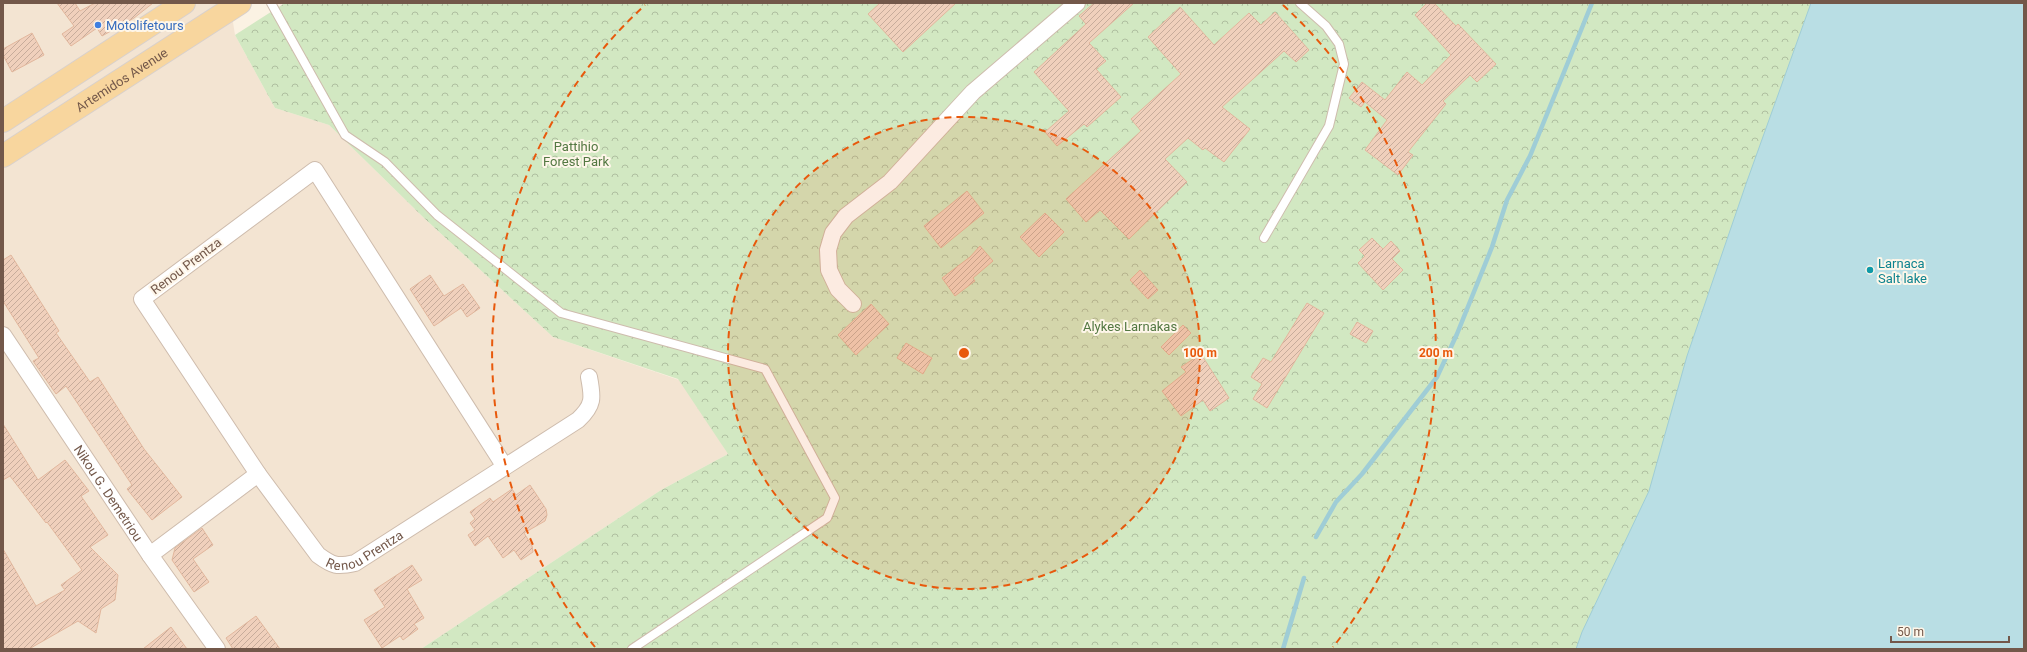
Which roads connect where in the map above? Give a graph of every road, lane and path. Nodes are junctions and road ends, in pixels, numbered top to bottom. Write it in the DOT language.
graph roads {
  1 [pos="184,3"];
  2 [pos="240,3"];
  3 [pos="271,3"];
  4 [pos="1077,3"];
  5 [pos="1300,3"];
  6 [pos="3,121"];
  7 [pos="3,156"];
  8 [pos="1264,238"];
  9 [pos="853,304"];
  10 [pos="3,335"];
  11 [pos="589,377"];
  12 [pos="505,467"];
  13 [pos="258,474"];
  14 [pos="150,555"];
  15 [pos="217,649"];
  16 [pos="632,649"];
  1 -- 6 [label="main road"];
  2 -- 7 [label="main road, Artemidos Avenue"];
  3 -- 16 [label="lane"];
  4 -- 9 [label="street"];
  5 -- 8 [label="lane"];
  10 -- 14 [label="street, Nikou G. Demetriou"];
  11 -- 12 [label="street, Renou Prentza"];
  12 -- 13 [label="street, Renou Prentza"];
  12 -- 13 [label="street, Renou Prentza"];
  13 -- 14 [label="street"];
  14 -- 15 [label="street, Nikou G. Demetriou"];
}
